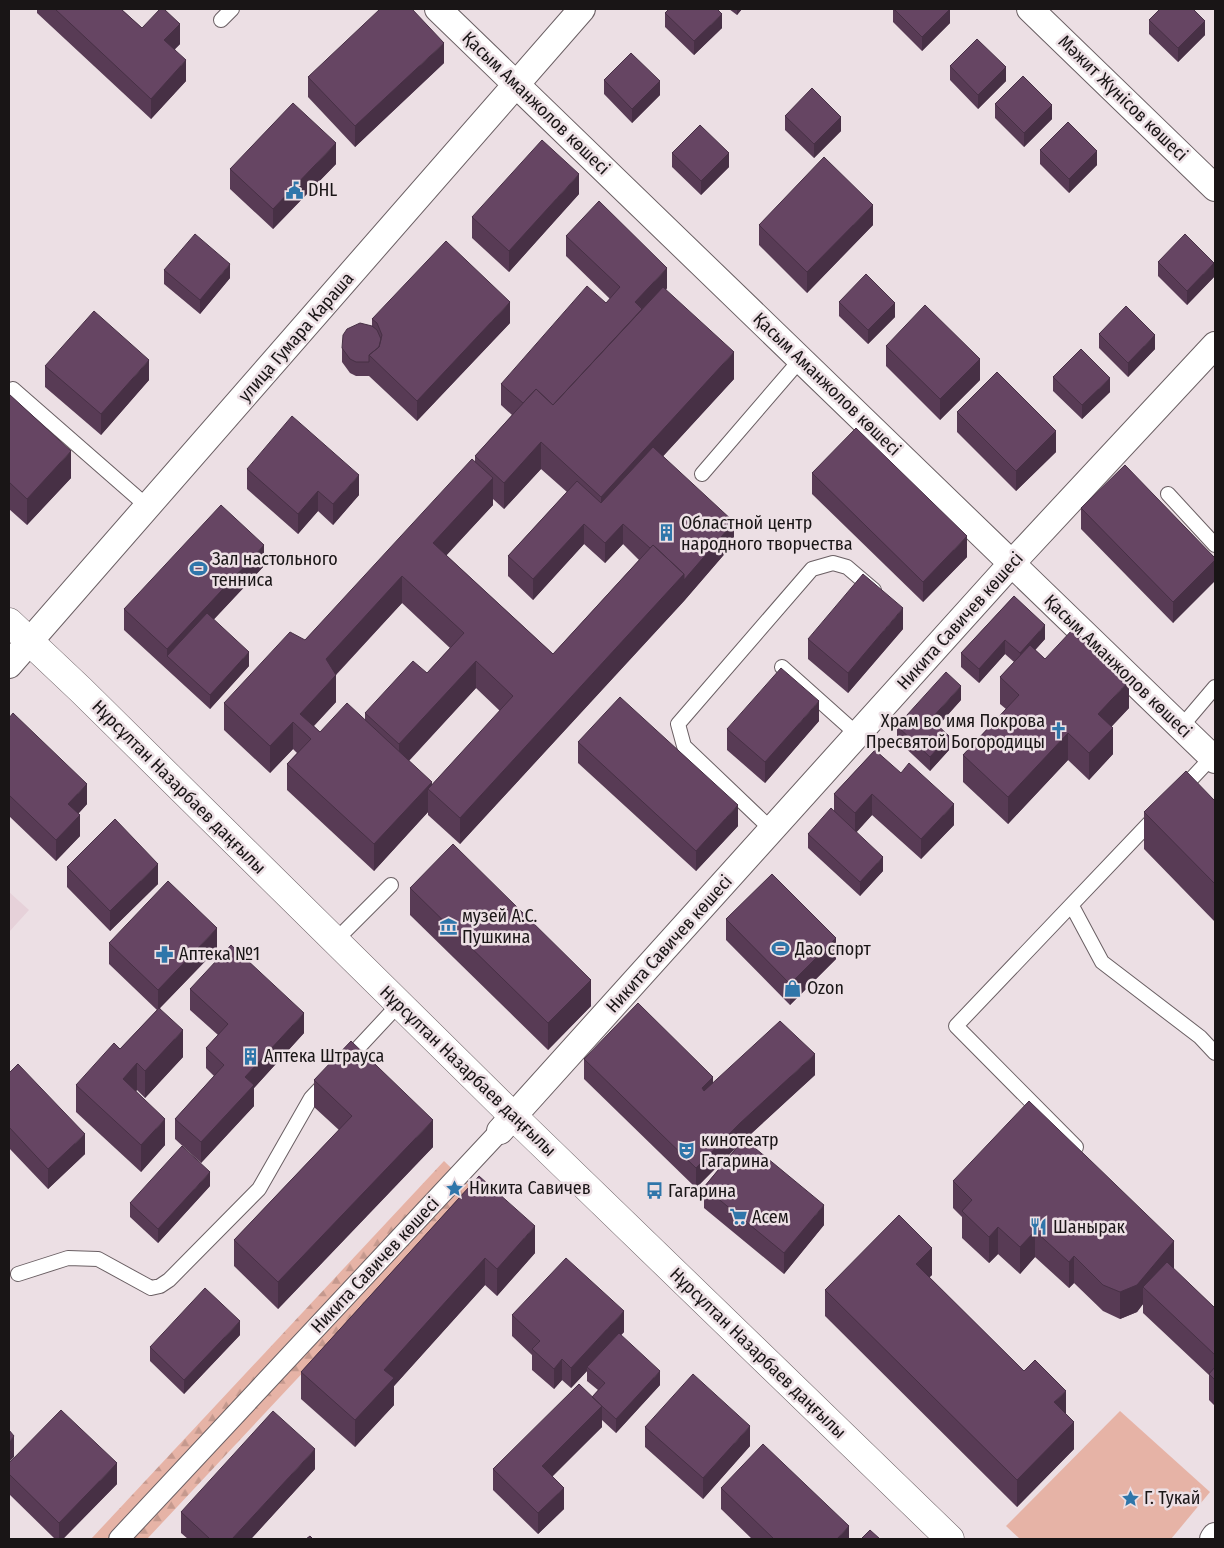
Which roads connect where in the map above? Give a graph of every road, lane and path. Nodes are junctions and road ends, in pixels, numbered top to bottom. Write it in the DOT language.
graph roads {
  1 [pos="232,9"];
  2 [pos="438,9"];
  3 [pos="582,9"];
  4 [pos="1030,9"];
  5 [pos="221,20"];
  6 [pos="516,84"];
  7 [pos="1215,188"];
  8 [pos="1215,345"];
  9 [pos="800,359"];
  10 [pos="13,389"];
  11 [pos="702,474"];
  12 [pos="1168,494"];
  13 [pos="148,507"];
  14 [pos="1215,545"];
  15 [pos="1012,563"];
  16 [pos="884,599"];
  17 [pos="9,622"];
  18 [pos="29,642"];
  19 [pos="9,665"];
  20 [pos="782,667"];
  21 [pos="1215,687"];
  22 [pos="1181,727"];
  23 [pos="858,735"];
  24 [pos="1214,758"];
  25 [pos="772,830"];
  26 [pos="391,884"];
  27 [pos="1072,906"];
  28 [pos="335,941"];
  29 [pos="399,1004"];
  30 [pos="1215,1054"];
  31 [pos="507,1123"];
  32 [pos="1076,1147"];
  33 [pos="18,1274"];
  34 [pos="1215,1536"];
  35 [pos="119,1539"];
  36 [pos="950,1539"];
  37 [pos="1213,1539"];
  1 -- 5 [label="lane"];
  2 -- 6 [label="street, Қасым Аманжолов көшесі"];
  3 -- 6 [label="street, улица Гумара Караша"];
  4 -- 7 [label="street, Мәжит Жүнісов көшесі"];
  6 -- 9 [label="street, Қасым Аманжолов көшесі"];
  6 -- 13 [label="street, улица Гумара Караша"];
  8 -- 15 [label="street, Никита Савичев көшесі"];
  9 -- 11 [label="lane"];
  9 -- 15 [label="street, Қасым Аманжолов көшесі"];
  10 -- 13 [label="lane"];
  12 -- 14 [label="lane"];
  13 -- 18 [label="street, улица Гумара Караша"];
  15 -- 22 [label="street, Қасым Аманжолов көшесі"];
  15 -- 23 [label="street, Никита Савичев көшесі"];
  16 -- 25 [label="lane"];
  17 -- 18 [label="main road, Нұрсұлтан Назарбаев даңғылы"];
  18 -- 19 [label="street, улица Гумара Караша"];
  18 -- 28 [label="main road, Нұрсұлтан Назарбаев даңғылы"];
  20 -- 23 [label="lane"];
  21 -- 22 [label="lane"];
  22 -- 24 [label="street, Қасым Аманжолов көшесі"];
  23 -- 25 [label="street, Никита Савичев көшесі"];
  24 -- 27 [label="lane"];
  25 -- 31 [label="street, Никита Савичев көшесі"];
  26 -- 28 [label="lane"];
  27 -- 30 [label="lane"];
  27 -- 32 [label="lane"];
  28 -- 29 [label="main road, Нұрсұлтан Назарбаев даңғылы"];
  29 -- 31 [label="main road, Нұрсұлтан Назарбаев даңғылы"];
  29 -- 33 [label="lane"];
  31 -- 35 [label="street, Никита Савичев көшесі"];
  31 -- 36 [label="main road, Нұрсұлтан Назарбаев даңғылы"];
  34 -- 37 [label="street"];
}
